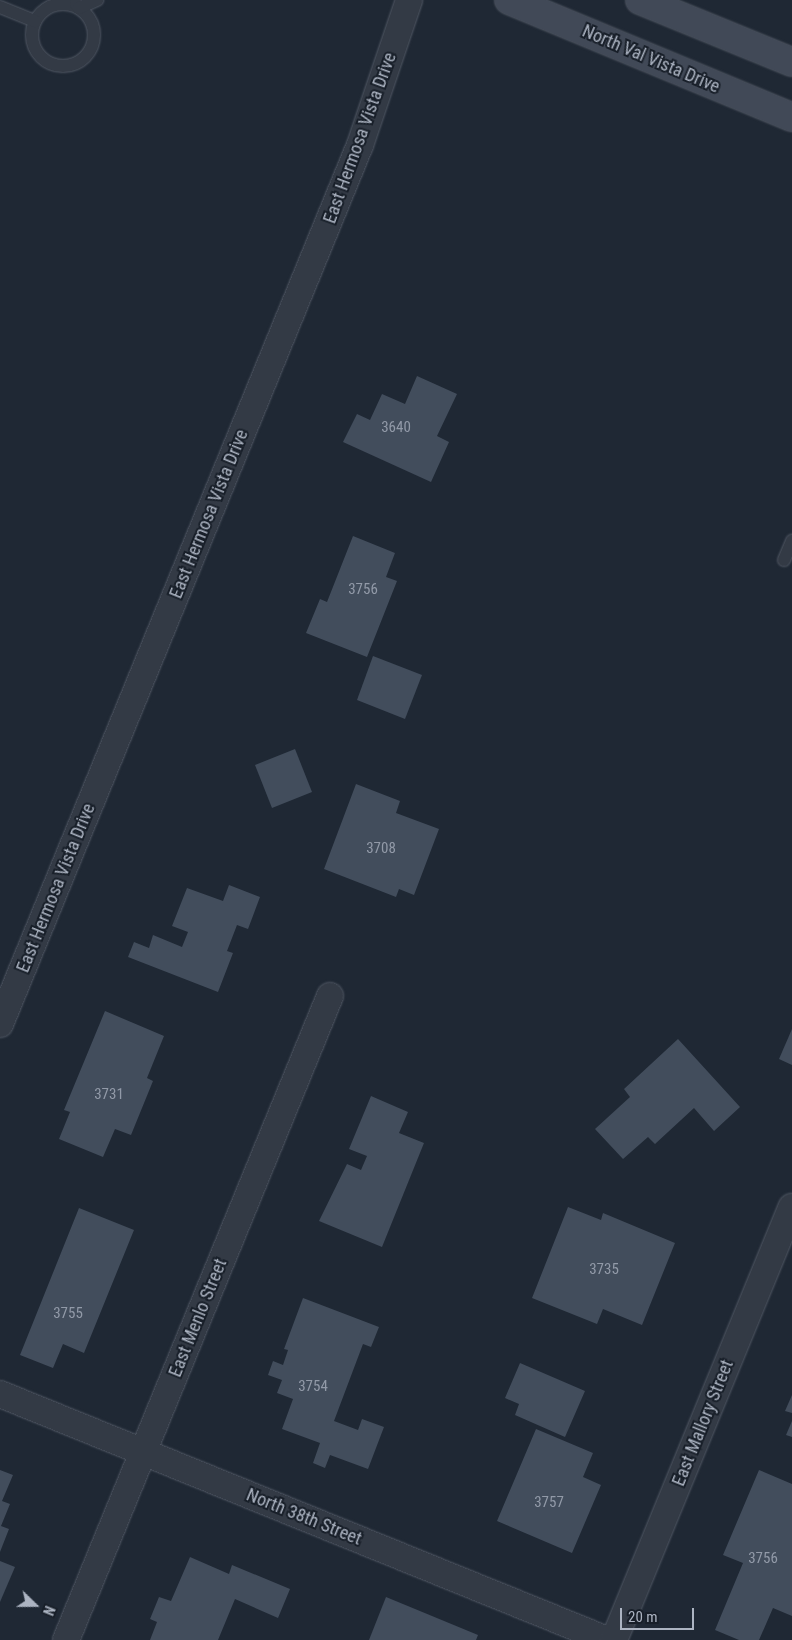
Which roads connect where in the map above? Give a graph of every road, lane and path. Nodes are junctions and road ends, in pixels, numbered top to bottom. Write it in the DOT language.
graph roads {
  1 [pos="97,0"];
  2 [pos="409,0"];
  3 [pos="510,0"];
  4 [pos="640,0"];
  5 [pos="76,4"];
  6 [pos="0,7"];
  7 [pos="35,21"];
  8 [pos="792,62"];
  9 [pos="792,118"];
  10 [pos="792,541"];
  11 [pos="784,560"];
  12 [pos="330,996"];
  13 [pos="0,1024"];
  14 [pos="792,1207"];
  15 [pos="0,1394"];
  16 [pos="144,1452"];
  17 [pos="66,1640"];
  18 [pos="607,1640"];
  19 [pos="614,1640"];
  1 -- 5 [label="lane"];
  2 -- 13 [label="street, East Hermosa Vista Drive"];
  3 -- 9 [label="main road, North Val Vista Drive"];
  4 -- 8 [label="main road"];
  5 -- 7 [label="lane"];
  5 -- 7 [label="lane"];
  6 -- 7 [label="lane"];
  10 -- 11 [label="lane"];
  12 -- 16 [label="street, East Menlo Street"];
  14 -- 19 [label="street, East Mallory Street"];
  15 -- 16 [label="street, North 38th Street"];
  16 -- 17 [label="street, East Menlo Street"];
  16 -- 18 [label="street, North 38th Street"];
}
